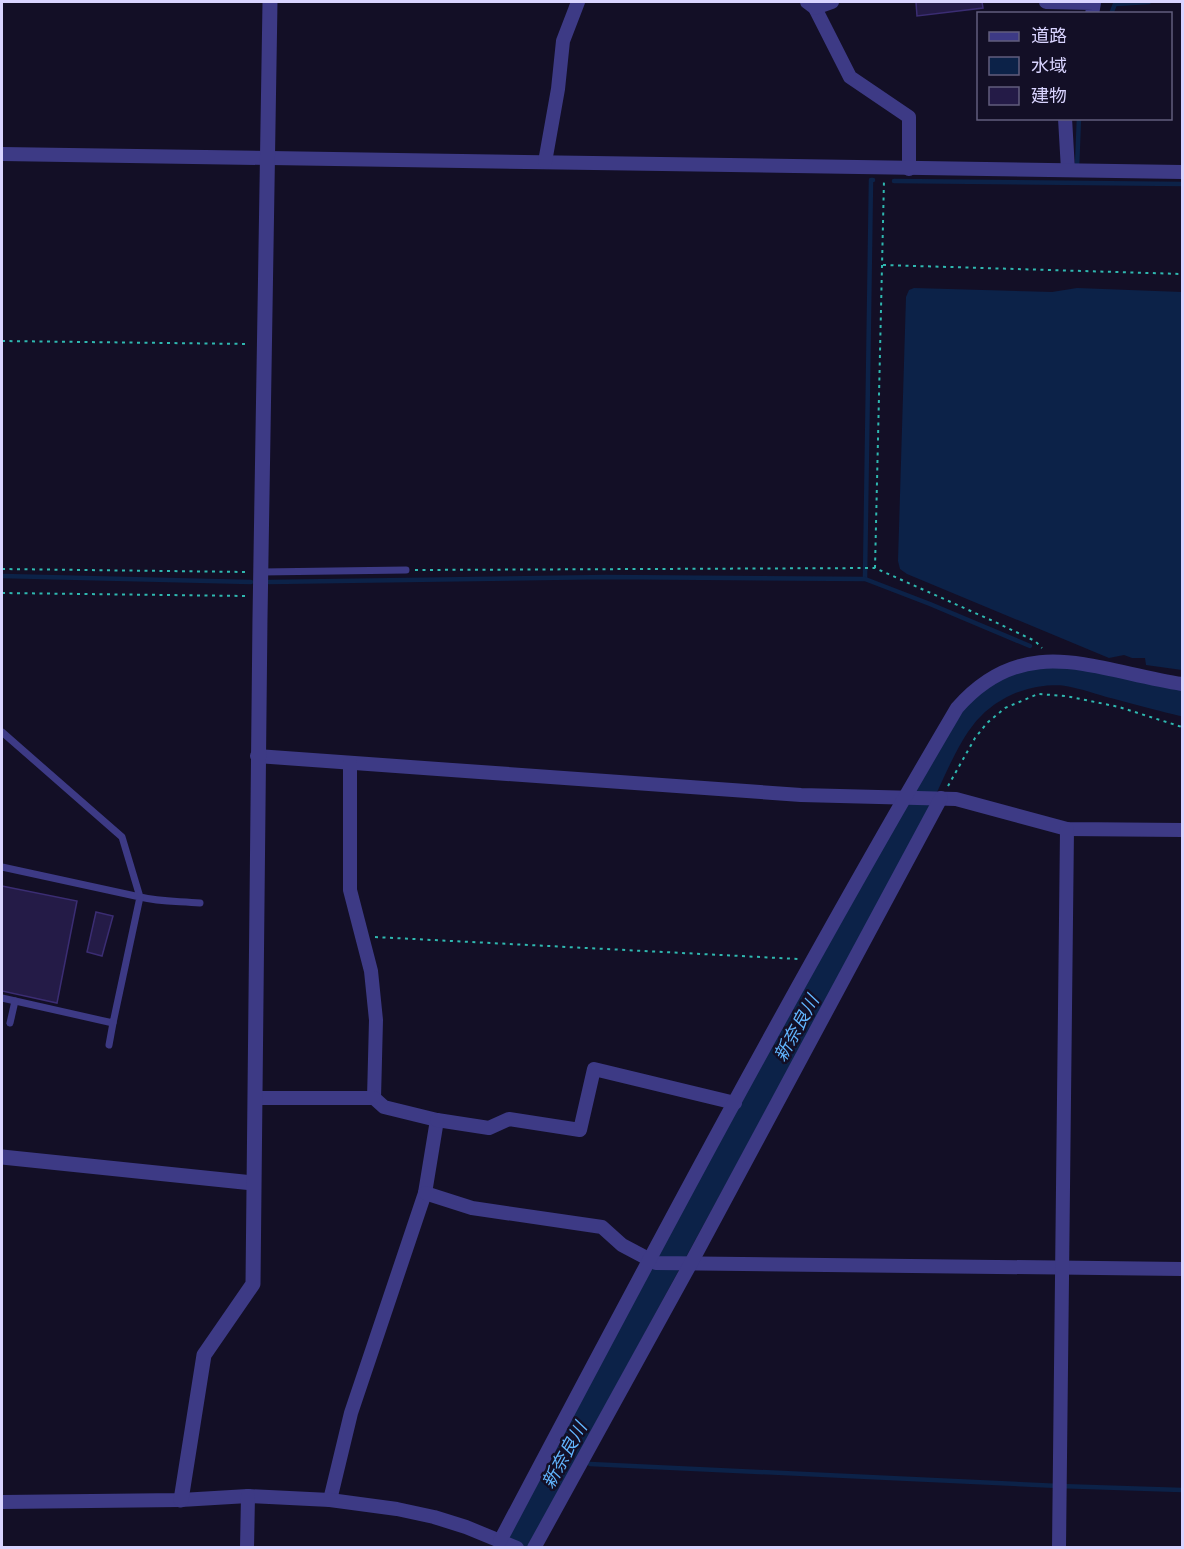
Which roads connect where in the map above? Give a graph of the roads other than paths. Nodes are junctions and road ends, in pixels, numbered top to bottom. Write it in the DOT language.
graph roads {
  1 [pos="270,2"];
  2 [pos="578,2"];
  3 [pos="832,2"];
  4 [pos="1046,2"];
  5 [pos="811,5"];
  6 [pos="1092,12"];
  7 [pos="1065,120"];
  8 [pos="2,154"];
  9 [pos="268,157"];
  10 [pos="545,162"];
  11 [pos="909,169"];
  12 [pos="1068,170"];
  13 [pos="1182,172"];
  14 [pos="406,570"];
  15 [pos="262,572"];
  16 [pos="1182,684"];
  17 [pos="2,732"];
  18 [pos="257,756"];
  19 [pos="350,763"];
  20 [pos="908,798"];
  21 [pos="938,798"];
  22 [pos="1067,829"];
  23 [pos="1182,830"];
  24 [pos="2,867"];
  25 [pos="140,897"];
  26 [pos="200,903"];
  27 [pos="2,998"];
  28 [pos="15,1001"];
  29 [pos="10,1023"];
  30 [pos="113,1023"];
  31 [pos="109,1045"];
  32 [pos="255,1098"];
  33 [pos="374,1098"];
  34 [pos="735,1103"];
  35 [pos="437,1120"];
  36 [pos="2,1157"];
  37 [pos="253,1183"];
  38 [pos="425,1193"];
  39 [pos="652,1261"];
  40 [pos="686,1263"];
  41 [pos="1062,1269"];
  42 [pos="1182,1269"];
  43 [pos="248,1496"];
  44 [pos="181,1500"];
  45 [pos="330,1500"];
  46 [pos="2,1502"];
  47 [pos="507,1543"];
  48 [pos="247,1548"];
  49 [pos="534,1548"];
  50 [pos="1059,1548"];
  1 -- 9 [label="street"];
  2 -- 10 [label="street"];
  3 -- 5 [label="street"];
  4 -- 6 [label="street"];
  5 -- 11 [label="street"];
  7 -- 12 [label="street"];
  8 -- 9 [label="street"];
  9 -- 10 [label="street"];
  9 -- 15 [label="street"];
  10 -- 11 [label="street"];
  11 -- 12 [label="street"];
  12 -- 13 [label="street"];
  14 -- 15 [label="lane"];
  15 -- 18 [label="street"];
  16 -- 20 [label="street"];
  17 -- 25 [label="lane"];
  18 -- 19 [label="street"];
  18 -- 32 [label="street"];
  19 -- 20 [label="street"];
  19 -- 33 [label="street"];
  20 -- 21 [label="street"];
  20 -- 34 [label="street"];
  21 -- 22 [label="street"];
  21 -- 40 [label="street"];
  22 -- 23 [label="street"];
  22 -- 41 [label="street"];
  24 -- 25 [label="lane"];
  25 -- 26 [label="lane"];
  25 -- 30 [label="lane"];
  27 -- 28 [label="lane"];
  28 -- 29 [label="lane"];
  28 -- 30 [label="lane"];
  30 -- 31 [label="lane"];
  32 -- 33 [label="street"];
  32 -- 37 [label="street"];
  33 -- 35 [label="street"];
  34 -- 35 [label="street"];
  34 -- 39 [label="street"];
  35 -- 38 [label="street"];
  36 -- 37 [label="street"];
  37 -- 44 [label="street"];
  38 -- 39 [label="street"];
  38 -- 45 [label="street"];
  39 -- 40 [label="street"];
  39 -- 47 [label="street"];
  40 -- 41 [label="street"];
  40 -- 49 [label="street"];
  41 -- 42 [label="street"];
  41 -- 50 [label="street"];
  43 -- 44 [label="street"];
  43 -- 45 [label="street"];
  43 -- 48 [label="street"];
  44 -- 46 [label="street"];
  45 -- 47 [label="street"];
}
